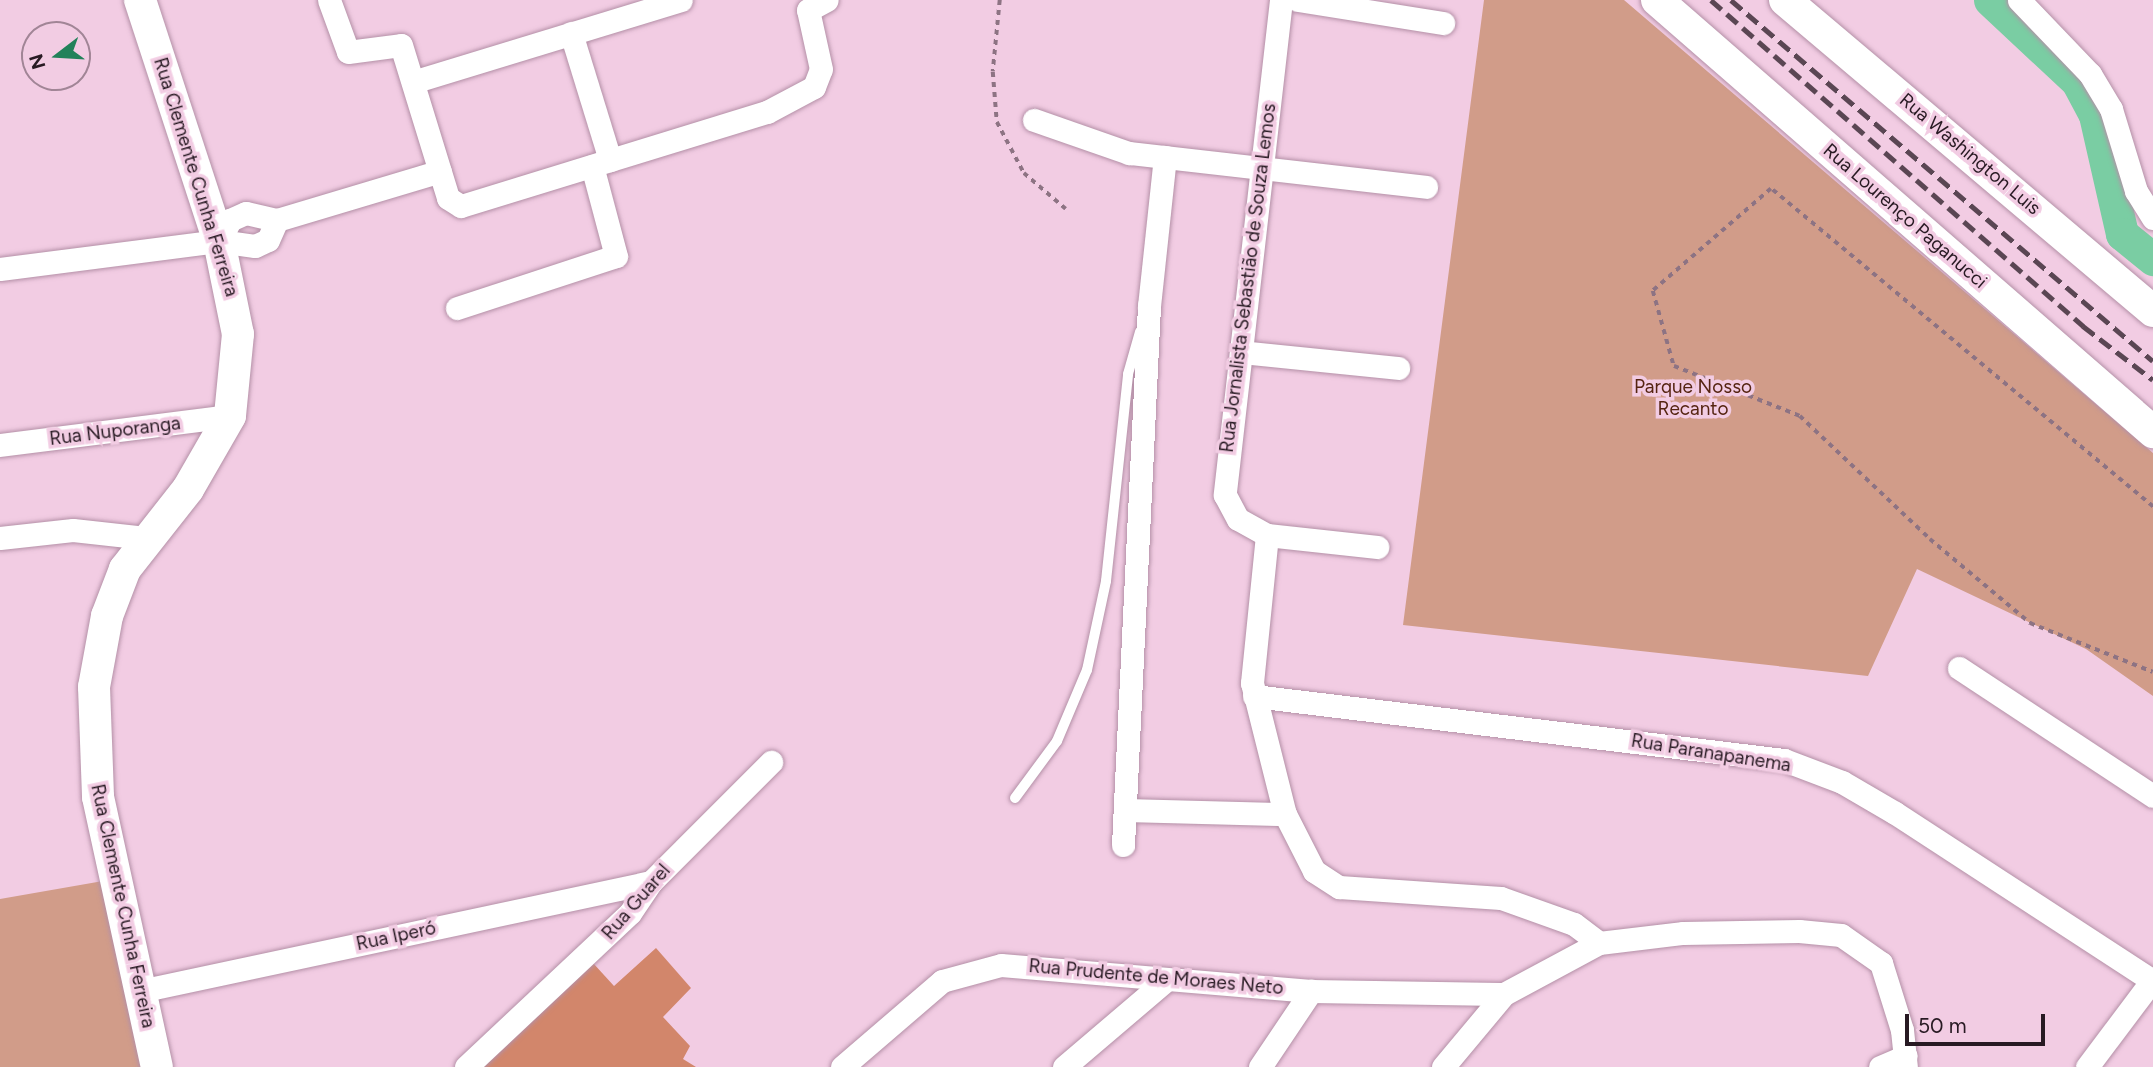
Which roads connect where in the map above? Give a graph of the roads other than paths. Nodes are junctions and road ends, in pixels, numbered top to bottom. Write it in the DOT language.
graph roads {
  1 [pos="140,0"];
  2 [pos="329,0"];
  3 [pos="681,0"];
  4 [pos="827,0"];
  5 [pos="1281,0"];
  6 [pos="1298,0"];
  7 [pos="1657,0"];
  8 [pos="1785,0"];
  9 [pos="2019,0"];
  10 [pos="1443,23"];
  11 [pos="571,33"];
  12 [pos="413,82"];
  13 [pos="1034,121"];
  14 [pos="1165,157"];
  15 [pos="601,163"];
  16 [pos="1262,170"];
  17 [pos="440,171"];
  18 [pos="1426,187"];
  19 [pos="2153,218"];
  20 [pos="277,220"];
  21 [pos="219,241"];
  22 [pos="0,269"];
  23 [pos="1150,306"];
  24 [pos="457,308"];
  25 [pos="2153,311"];
  26 [pos="1241,352"];
  27 [pos="1398,368"];
  28 [pos="230,416"];
  29 [pos="2153,432"];
  30 [pos="0,445"];
  31 [pos="1267,536"];
  32 [pos="0,538"];
  33 [pos="146,538"];
  34 [pos="1377,547"];
  35 [pos="1959,668"];
  36 [pos="1254,696"];
  37 [pos="771,762"];
  38 [pos="2153,796"];
  39 [pos="1015,798"];
  40 [pos="1127,810"];
  41 [pos="1285,814"];
  42 [pos="1123,845"];
  43 [pos="651,882"];
  44 [pos="1599,943"];
  45 [pos="2153,980"];
  46 [pos="1165,981"];
  47 [pos="140,991"];
  48 [pos="1311,991"];
  49 [pos="1504,994"];
  50 [pos="1906,1061"];
  51 [pos="157,1067"];
  52 [pos="466,1067"];
  53 [pos="842,1067"];
  54 [pos="1063,1067"];
  55 [pos="1261,1067"];
  56 [pos="1443,1067"];
  57 [pos="1880,1067"];
  58 [pos="2087,1067"];
  1 -- 21 [label="street, Rua Clemente Cunha Ferreira"];
  2 -- 12 [label="street"];
  3 -- 11 [label="street"];
  4 -- 15 [label="street"];
  5 -- 16 [label="street, Rua Jornalista Sebastião de Souza Lemos"];
  6 -- 10 [label="street"];
  7 -- 29 [label="street, Rua Lourenço Paganucci"];
  8 -- 25 [label="street, Rua Washington Luis"];
  9 -- 19 [label="street"];
  11 -- 12 [label="street"];
  11 -- 15 [label="street"];
  12 -- 17 [label="street"];
  13 -- 14 [label="street"];
  14 -- 16 [label="street"];
  14 -- 23 [label="street"];
  15 -- 17 [label="street"];
  15 -- 24 [label="street"];
  16 -- 18 [label="street"];
  16 -- 26 [label="street, Rua Jornalista Sebastião de Souza Lemos"];
  17 -- 20 [label="street"];
  20 -- 21 [label="street"];
  20 -- 21 [label="street"];
  21 -- 22 [label="street"];
  21 -- 28 [label="street, Rua Clemente Cunha Ferreira"];
  23 -- 39 [label="lane"];
  23 -- 40 [label="street"];
  26 -- 27 [label="street"];
  26 -- 31 [label="street, Rua Jornalista Sebastião de Souza Lemos"];
  28 -- 30 [label="street, Rua Nuporanga"];
  28 -- 33 [label="street, Rua Clemente Cunha Ferreira"];
  31 -- 34 [label="street, Rua Jornalista Sebastião de Souza Lemos"];
  31 -- 36 [label="street"];
  32 -- 33 [label="street"];
  33 -- 47 [label="street, Rua Clemente Cunha Ferreira"];
  35 -- 38 [label="street"];
  36 -- 41 [label="street"];
  36 -- 45 [label="street, Rua Paranapanema"];
  37 -- 43 [label="street, Rua Guarel"];
  40 -- 41 [label="street"];
  40 -- 42 [label="street"];
  41 -- 44 [label="street"];
  43 -- 47 [label="street, Rua Iperó"];
  43 -- 52 [label="street, Rua Guarel"];
  44 -- 49 [label="street"];
  44 -- 50 [label="street"];
  45 -- 58 [label="street"];
  46 -- 48 [label="street, Rua Prudente de Moraes Neto"];
  46 -- 53 [label="street, Rua Prudente de Moraes Neto"];
  46 -- 54 [label="street"];
  47 -- 51 [label="street, Rua Clemente Cunha Ferreira"];
  48 -- 49 [label="street, Rua Prudente de Moraes Neto"];
  48 -- 55 [label="street"];
  49 -- 56 [label="street"];
  50 -- 57 [label="street"];
}
